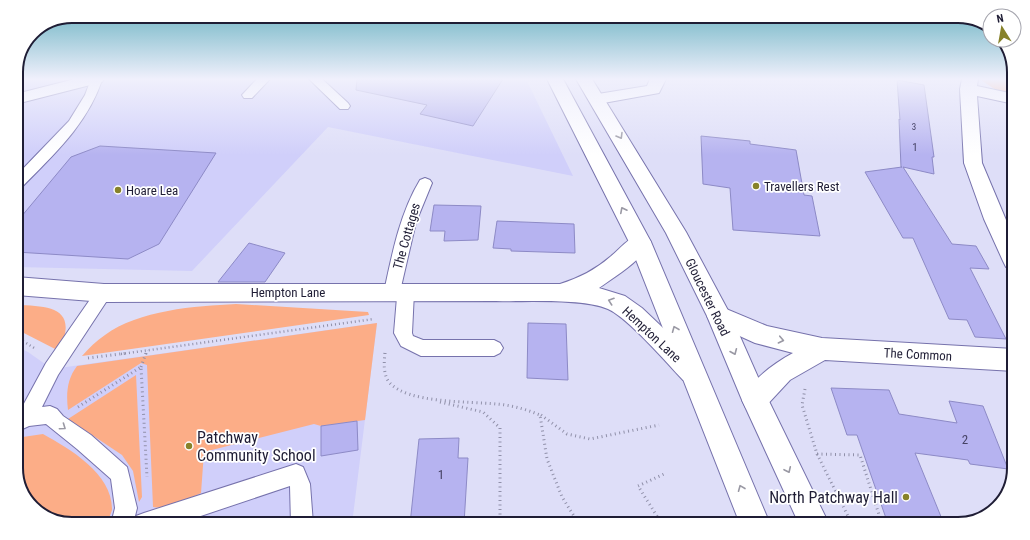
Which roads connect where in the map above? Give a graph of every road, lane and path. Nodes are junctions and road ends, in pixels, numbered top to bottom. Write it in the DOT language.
graph roads {
  1 [pos="87,104"];
  2 [pos="568,104"];
  3 [pos="600,104"];
  4 [pos="970,104"];
  5 [pos="23,178"];
  6 [pos="425,183"];
  7 [pos="1004,221"];
  8 [pos="1007,233"];
  9 [pos="640,242"];
  10 [pos="23,287"];
  11 [pos="399,292"];
  12 [pos="104,293"];
  13 [pos="561,293"];
  14 [pos="719,316"];
  15 [pos="382,317"];
  16 [pos="23,341"];
  17 [pos="386,345"];
  18 [pos="494,348"];
  19 [pos="822,349"];
  20 [pos="147,350"];
  21 [pos="1007,360"];
  22 [pos="58,362"];
  23 [pos="141,367"];
  24 [pos="692,372"];
  25 [pos="806,385"];
  26 [pos="755,400"];
  27 [pos="435,401"];
  28 [pos="540,415"];
  29 [pos="23,417"];
  30 [pos="23,420"];
  31 [pos="56,422"];
  32 [pos="659,425"];
  33 [pos="817,454"];
  34 [pos="664,474"];
  35 [pos="124,517"];
  36 [pos="147,517"];
  37 [pos="165,517"];
  38 [pos="302,517"];
  39 [pos="500,517"];
  40 [pos="575,517"];
  41 [pos="658,517"];
  42 [pos="752,517"];
  43 [pos="811,517"];
  44 [pos="848,517"];
  45 [pos="880,517"];
  1 -- 5 [label="lane"];
  9 -- 2 [label="street, one-way"];
  3 -- 14 [label="street, Gloucester Road, one-way"];
  4 -- 7 [label="street"];
  6 -- 11 [label="lane, The Cottages"];
  7 -- 8 [label="street"];
  9 -- 13 [label="street, Hempton Lane"];
  24 -- 9 [label="street, one-way"];
  10 -- 12 [label="street, Hempton Lane"];
  11 -- 12 [label="street, Hempton Lane"];
  11 -- 13 [label="street, Hempton Lane"];
  11 -- 18 [label="lane, The Cottages"];
  12 -- 22 [label="lane"];
  24 -- 13 [label="street, Hempton Lane, one-way"];
  14 -- 19 [label="street, The Common, one-way"];
  14 -- 26 [label="street, Gloucester Road, one-way"];
  15 -- 20 [label="path"];
  16 -- 22 [label="path"];
  17 -- 27 [label="path"];
  19 -- 21 [label="street, The Common"];
  19 -- 26 [label="street"];
  20 -- 22 [label="path"];
  20 -- 23 [label="path"];
  22 -- 29 [label="lane"];
  23 -- 31 [label="path"];
  23 -- 36 [label="path"];
  42 -- 24 [label="street, one-way"];
  25 -- 33 [label="path"];
  26 -- 43 [label="street, Gloucester Road, one-way"];
  27 -- 28 [label="path"];
  27 -- 39 [label="path"];
  28 -- 32 [label="path"];
  28 -- 40 [label="path"];
  30 -- 31 [label="lane"];
  31 -- 35 [label="lane, one-way"];
  33 -- 44 [label="path"];
  33 -- 45 [label="path"];
  34 -- 41 [label="path"];
  37 -- 38 [label="lane"];
}
